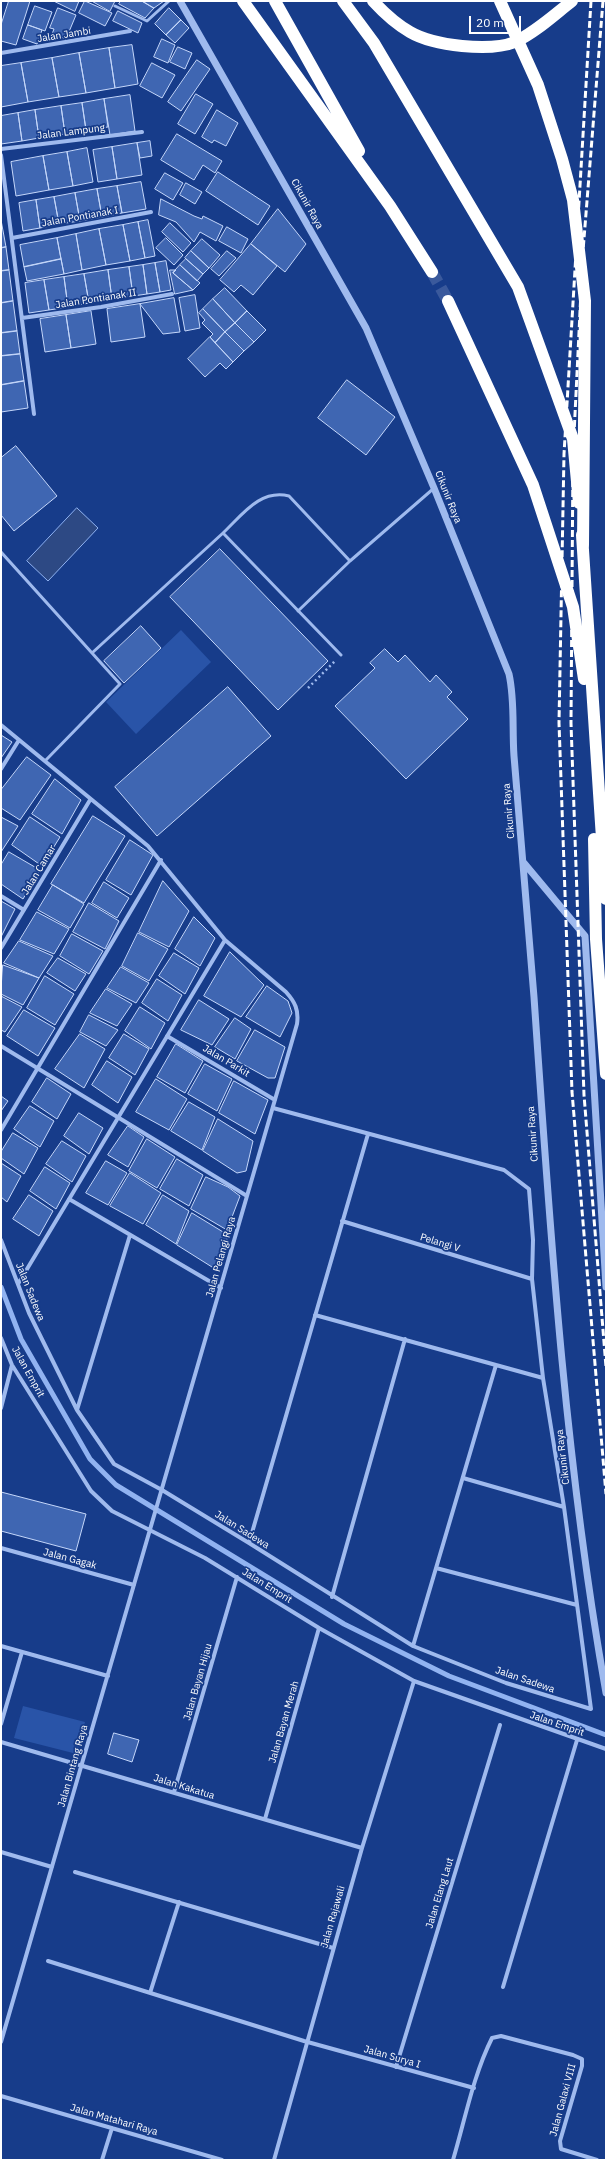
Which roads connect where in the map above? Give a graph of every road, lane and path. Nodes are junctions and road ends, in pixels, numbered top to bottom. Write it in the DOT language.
graph roads {
  1 [pos="169,1"];
  2 [pos="180,1"];
  3 [pos="244,1"];
  4 [pos="275,1"];
  5 [pos="343,1"];
  6 [pos="373,1"];
  7 [pos="500,1"];
  8 [pos="572,1"];
  9 [pos="115,6"];
  10 [pos="130,31"];
  11 [pos="1,53"];
  12 [pos="142,132"];
  13 [pos="1,149"];
  14 [pos="1,155"];
  15 [pos="390,206"];
  16 [pos="152,212"];
  17 [pos="12,238"];
  18 [pos="432,272"];
  19 [pos="172,294"];
  20 [pos="448,302"];
  21 [pos="22,318"];
  22 [pos="34,414"];
  23 [pos="434,488"];
  24 [pos="223,533"];
  25 [pos="583,545"];
  26 [pos="1,552"];
  27 [pos="350,561"];
  28 [pos="298,611"];
  29 [pos="92,653"];
  30 [pos="340,655"];
  31 [pos="308,688"];
  32 [pos="1,725"];
  33 [pos="19,740"];
  34 [pos="45,761"];
  35 [pos="1,769"];
  36 [pos="90,800"];
  37 [pos="161,860"];
  38 [pos="524,863"];
  39 [pos="1,896"];
  40 [pos="606,899"];
  41 [pos="24,910"];
  42 [pos="225,940"];
  43 [pos="1,948"];
  44 [pos="168,1036"];
  45 [pos="1,1046"];
  46 [pos="38,1068"];
  47 [pos="606,1074"];
  48 [pos="275,1100"];
  49 [pos="273,1108"];
  50 [pos="118,1117"];
  51 [pos="1,1130"];
  52 [pos="368,1134"];
  53 [pos="247,1196"];
  54 [pos="69,1199"];
  55 [pos="342,1221"];
  56 [pos="130,1235"];
  57 [pos="1,1240"];
  58 [pos="532,1280"];
  59 [pos="18,1284"];
  60 [pos="606,1287"];
  61 [pos="221,1288"];
  62 [pos="315,1315"];
  63 [pos="1,1338"];
  64 [pos="405,1339"];
  65 [pos="12,1365"];
  66 [pos="496,1365"];
  67 [pos="543,1378"];
  68 [pos="1,1408"];
  69 [pos="77,1410"];
  70 [pos="463,1478"];
  71 [pos="161,1492"];
  72 [pos="564,1507"];
  73 [pos="150,1529"];
  74 [pos="249,1543"];
  75 [pos="1,1548"];
  76 [pos="436,1568"];
  77 [pos="237,1577"];
  78 [pos="134,1585"];
  79 [pos="332,1597"];
  80 [pos="577,1605"];
  81 [pos="319,1628"];
  82 [pos="1,1646"];
  83 [pos="413,1646"];
  84 [pos="22,1652"];
  85 [pos="108,1676"];
  86 [pos="414,1681"];
  87 [pos="606,1693"];
  88 [pos="1,1724"];
  89 [pos="500,1725"];
  90 [pos="577,1740"];
  91 [pos="1,1742"];
  92 [pos="606,1749"];
  93 [pos="82,1765"];
  94 [pos="174,1792"];
  95 [pos="265,1819"];
  96 [pos="362,1848"];
  97 [pos="1,1852"];
  98 [pos="52,1867"];
  99 [pos="75,1872"];
  100 [pos="179,1902"];
  101 [pos="333,1948"];
  102 [pos="48,1961"];
  103 [pos="504,1987"];
  104 [pos="150,1993"];
  105 [pos="1,2042"];
  106 [pos="306,2042"];
  107 [pos="396,2067"];
  108 [pos="474,2088"];
  109 [pos="1,2096"];
  110 [pos="112,2128"];
  111 [pos="102,2160"];
  112 [pos="222,2160"];
  113 [pos="274,2160"];
  114 [pos="453,2160"];
  115 [pos="597,2160"];
  1 -- 9 [label="lane"];
  2 -- 23 [label="street, Cikunir Raya"];
  3 -- 15 [label="highway"];
  4 -- 15 [label="highway"];
  5 -- 25 [label="highway, bridge"];
  6 -- 8 [label="highway"];
  7 -- 25 [label="highway, bridge"];
  10 -- 11 [label="street, Jalan Jambi"];
  12 -- 13 [label="street, Jalan Lampung"];
  14 -- 17 [label="street"];
  15 -- 18 [label="highway"];
  16 -- 17 [label="street, Jalan Pontianak I"];
  17 -- 21 [label="street"];
  19 -- 21 [label="street, Jalan Pontianak II"];
  20 -- 47 [label="highway"];
  21 -- 22 [label="street"];
  23 -- 27 [label="lane"];
  23 -- 38 [label="street, Cikunir Raya"];
  24 -- 27 [label="lane"];
  24 -- 28 [label="lane"];
  24 -- 29 [label="lane"];
  25 -- 40 [label="highway"];
  26 -- 29 [label="lane"];
  27 -- 28 [label="lane"];
  28 -- 30 [label="lane"];
  29 -- 34 [label="lane"];
  30 -- 31 [label="path"];
  32 -- 33 [label="street"];
  33 -- 34 [label="street"];
  33 -- 35 [label="street"];
  34 -- 36 [label="street"];
  36 -- 37 [label="street"];
  36 -- 41 [label="street, Jalan Camar"];
  37 -- 42 [label="street"];
  37 -- 46 [label="street"];
  38 -- 60 [label="street"];
  38 -- 87 [label="street, Cikunir Raya"];
  39 -- 41 [label="street"];
  41 -- 43 [label="street, Jalan Camar"];
  42 -- 44 [label="street"];
  42 -- 48 [label="street, Jalan Pelangi Raya"];
  44 -- 48 [label="street, Jalan Parkit"];
  44 -- 50 [label="street"];
  45 -- 46 [label="street"];
  46 -- 50 [label="street"];
  46 -- 51 [label="street"];
  48 -- 49 [label="street, Jalan Pelangi Raya"];
  49 -- 52 [label="street"];
  49 -- 53 [label="street, Jalan Pelangi Raya"];
  50 -- 53 [label="street"];
  50 -- 54 [label="street"];
  52 -- 55 [label="street"];
  52 -- 58 [label="street"];
  53 -- 61 [label="street, Jalan Pelangi Raya"];
  54 -- 56 [label="street"];
  54 -- 59 [label="street"];
  55 -- 58 [label="street, Pelangi V"];
  55 -- 62 [label="street"];
  56 -- 61 [label="street"];
  56 -- 69 [label="street"];
  57 -- 59 [label="street, Jalan Sadewa"];
  58 -- 67 [label="street"];
  59 -- 69 [label="street, Jalan Sadewa"];
  61 -- 71 [label="street, Jalan Pelangi Raya"];
  62 -- 64 [label="street"];
  62 -- 74 [label="street"];
  63 -- 65 [label="street, Jalan Emprit"];
  64 -- 66 [label="street"];
  64 -- 79 [label="street"];
  65 -- 68 [label="street"];
  65 -- 73 [label="street, Jalan Emprit"];
  66 -- 67 [label="street"];
  66 -- 70 [label="street"];
  67 -- 72 [label="street"];
  69 -- 71 [label="street, Jalan Sadewa"];
  70 -- 72 [label="street"];
  70 -- 76 [label="street"];
  71 -- 73 [label="street, Jalan Bintang Raya"];
  71 -- 74 [label="street, Jalan Sadewa"];
  72 -- 80 [label="street"];
  73 -- 77 [label="street, Jalan Emprit"];
  73 -- 78 [label="street, Jalan Bintang Raya"];
  74 -- 79 [label="street, Jalan Sadewa"];
  75 -- 78 [label="street, Jalan Gagak"];
  76 -- 80 [label="street"];
  76 -- 83 [label="street"];
  77 -- 81 [label="street, Jalan Emprit"];
  77 -- 94 [label="street, Jalan Bayan Hijau"];
  78 -- 85 [label="street, Jalan Bintang Raya"];
  79 -- 83 [label="street, Jalan Sadewa"];
  80 -- 83 [label="street, Jalan Sadewa"];
  81 -- 86 [label="street, Jalan Emprit"];
  81 -- 95 [label="street, Jalan Bayan Merah"];
  82 -- 84 [label="street"];
  84 -- 85 [label="street"];
  84 -- 88 [label="street"];
  85 -- 93 [label="street, Jalan Bintang Raya"];
  86 -- 90 [label="street, Jalan Emprit"];
  86 -- 96 [label="street, Jalan Rajawali"];
  89 -- 107 [label="street, Jalan Elang Laut"];
  90 -- 92 [label="street, Jalan Emprit"];
  90 -- 103 [label="street"];
  91 -- 93 [label="street, Jalan Kakatua"];
  93 -- 94 [label="street, Jalan Kakatua"];
  93 -- 98 [label="street, Jalan Bintang Raya"];
  94 -- 95 [label="street, Jalan Kakatua"];
  95 -- 96 [label="street, Jalan Kakatua"];
  96 -- 101 [label="street, Jalan Rajawali"];
  97 -- 98 [label="street"];
  98 -- 105 [label="street, Jalan Bintang Raya"];
  99 -- 100 [label="street"];
  100 -- 101 [label="street"];
  100 -- 104 [label="street"];
  101 -- 106 [label="street, Jalan Rajawali"];
  102 -- 104 [label="street, Jalan Surya I"];
  104 -- 106 [label="street, Jalan Surya I"];
  106 -- 107 [label="street, Jalan Surya I"];
  106 -- 113 [label="street, Jalan Rajawali"];
  107 -- 108 [label="street, Jalan Surya I"];
  108 -- 114 [label="street"];
  108 -- 115 [label="street, Jalan Galaxi VIII"];
  109 -- 110 [label="street, Jalan Matahari Raya"];
  110 -- 111 [label="street"];
  110 -- 112 [label="street, Jalan Matahari Raya"];
}
